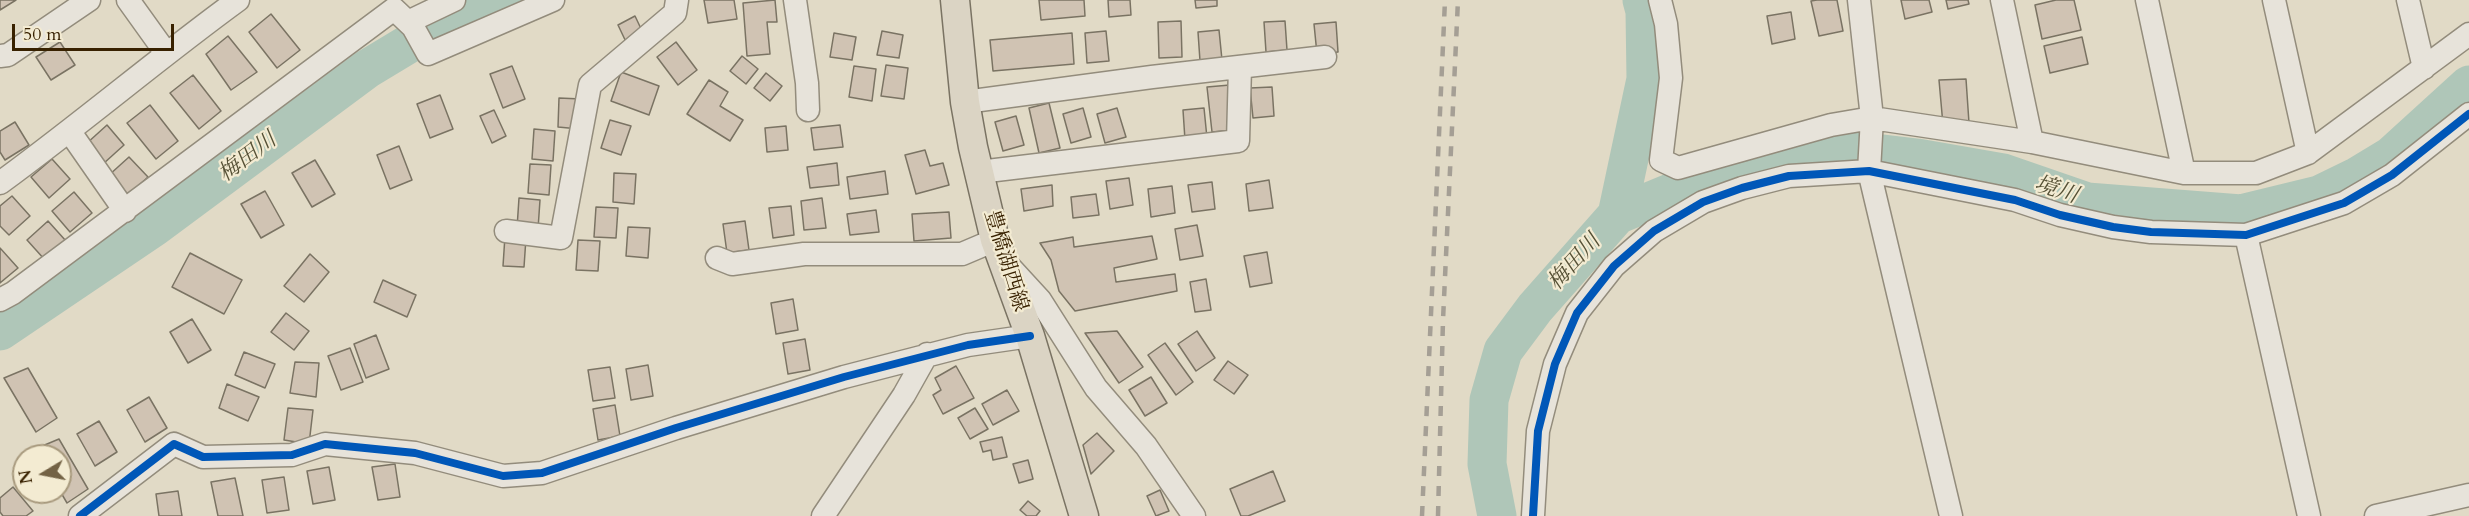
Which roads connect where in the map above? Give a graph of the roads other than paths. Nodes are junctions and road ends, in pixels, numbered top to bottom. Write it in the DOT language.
graph roads {
  1 [pos="88,0"];
  2 [pos="128,0"];
  3 [pos="238,0"];
  4 [pos="454,0"];
  5 [pos="554,0"];
  6 [pos="677,0"];
  7 [pos="795,0"];
  8 [pos="956,0"];
  9 [pos="1660,0"];
  10 [pos="1859,0"];
  11 [pos="2002,0"];
  12 [pos="2147,0"];
  13 [pos="2274,0"];
  14 [pos="2408,0"];
  15 [pos="400,15"];
  16 [pos="2469,34"];
  17 [pos="3,51"];
  18 [pos="166,53"];
  19 [pos="1325,57"];
  20 [pos="1240,67"];
  21 [pos="2424,68"];
  22 [pos="965,102"];
  23 [pos="808,110"];
  24 [pos="2469,114"];
  25 [pos="1872,118"];
  26 [pos="70,132"];
  27 [pos="2032,142"];
  28 [pos="2308,153"];
  29 [pos="1869,171"];
  30 [pos="980,172"];
  31 [pos="2184,173"];
  32 [pos="0,183"];
  33 [pos="125,211"];
  34 [pos="506,231"];
  35 [pos="2246,235"];
  36 [pos="997,247"];
  37 [pos="717,258"];
  38 [pos="0,300"];
  39 [pos="1030,336"];
  40 [pos="927,354"];
  41 [pos="2469,495"];
  42 [pos="80,516"];
  43 [pos="823,516"];
  44 [pos="1084,516"];
  45 [pos="1194,516"];
  46 [pos="1533,516"];
  47 [pos="1951,516"];
  48 [pos="2309,516"];
  49 [pos="2376,516"];
  1 -- 17 [label="street"];
  2 -- 18 [label="street"];
  3 -- 18 [label="street"];
  4 -- 15 [label="street"];
  5 -- 15 [label="street"];
  6 -- 34 [label="street"];
  7 -- 23 [label="street"];
  8 -- 22 [label="main road, 豊橋湖西線"];
  9 -- 25 [label="street"];
  10 -- 25 [label="street"];
  11 -- 27 [label="street"];
  12 -- 31 [label="street"];
  13 -- 28 [label="street"];
  14 -- 21 [label="street"];
  15 -- 33 [label="street"];
  16 -- 21 [label="street"];
  18 -- 26 [label="street"];
  19 -- 20 [label="street"];
  20 -- 22 [label="street"];
  20 -- 30 [label="street"];
  21 -- 28 [label="street"];
  22 -- 30 [label="main road, 豊橋湖西線"];
  24 -- 35 [label="street"];
  25 -- 27 [label="street"];
  25 -- 29 [label="street"];
  26 -- 32 [label="street"];
  26 -- 33 [label="street"];
  27 -- 31 [label="street"];
  28 -- 31 [label="street"];
  29 -- 35 [label="street"];
  29 -- 46 [label="street"];
  29 -- 47 [label="street"];
  30 -- 36 [label="main road, 豊橋湖西線"];
  33 -- 38 [label="street"];
  35 -- 48 [label="street"];
  36 -- 37 [label="street"];
  36 -- 39 [label="main road, 豊橋湖西線"];
  36 -- 45 [label="street"];
  39 -- 40 [label="street"];
  39 -- 44 [label="main road, 豊橋湖西線"];
  40 -- 42 [label="street"];
  40 -- 43 [label="street"];
  41 -- 49 [label="street"];
}
